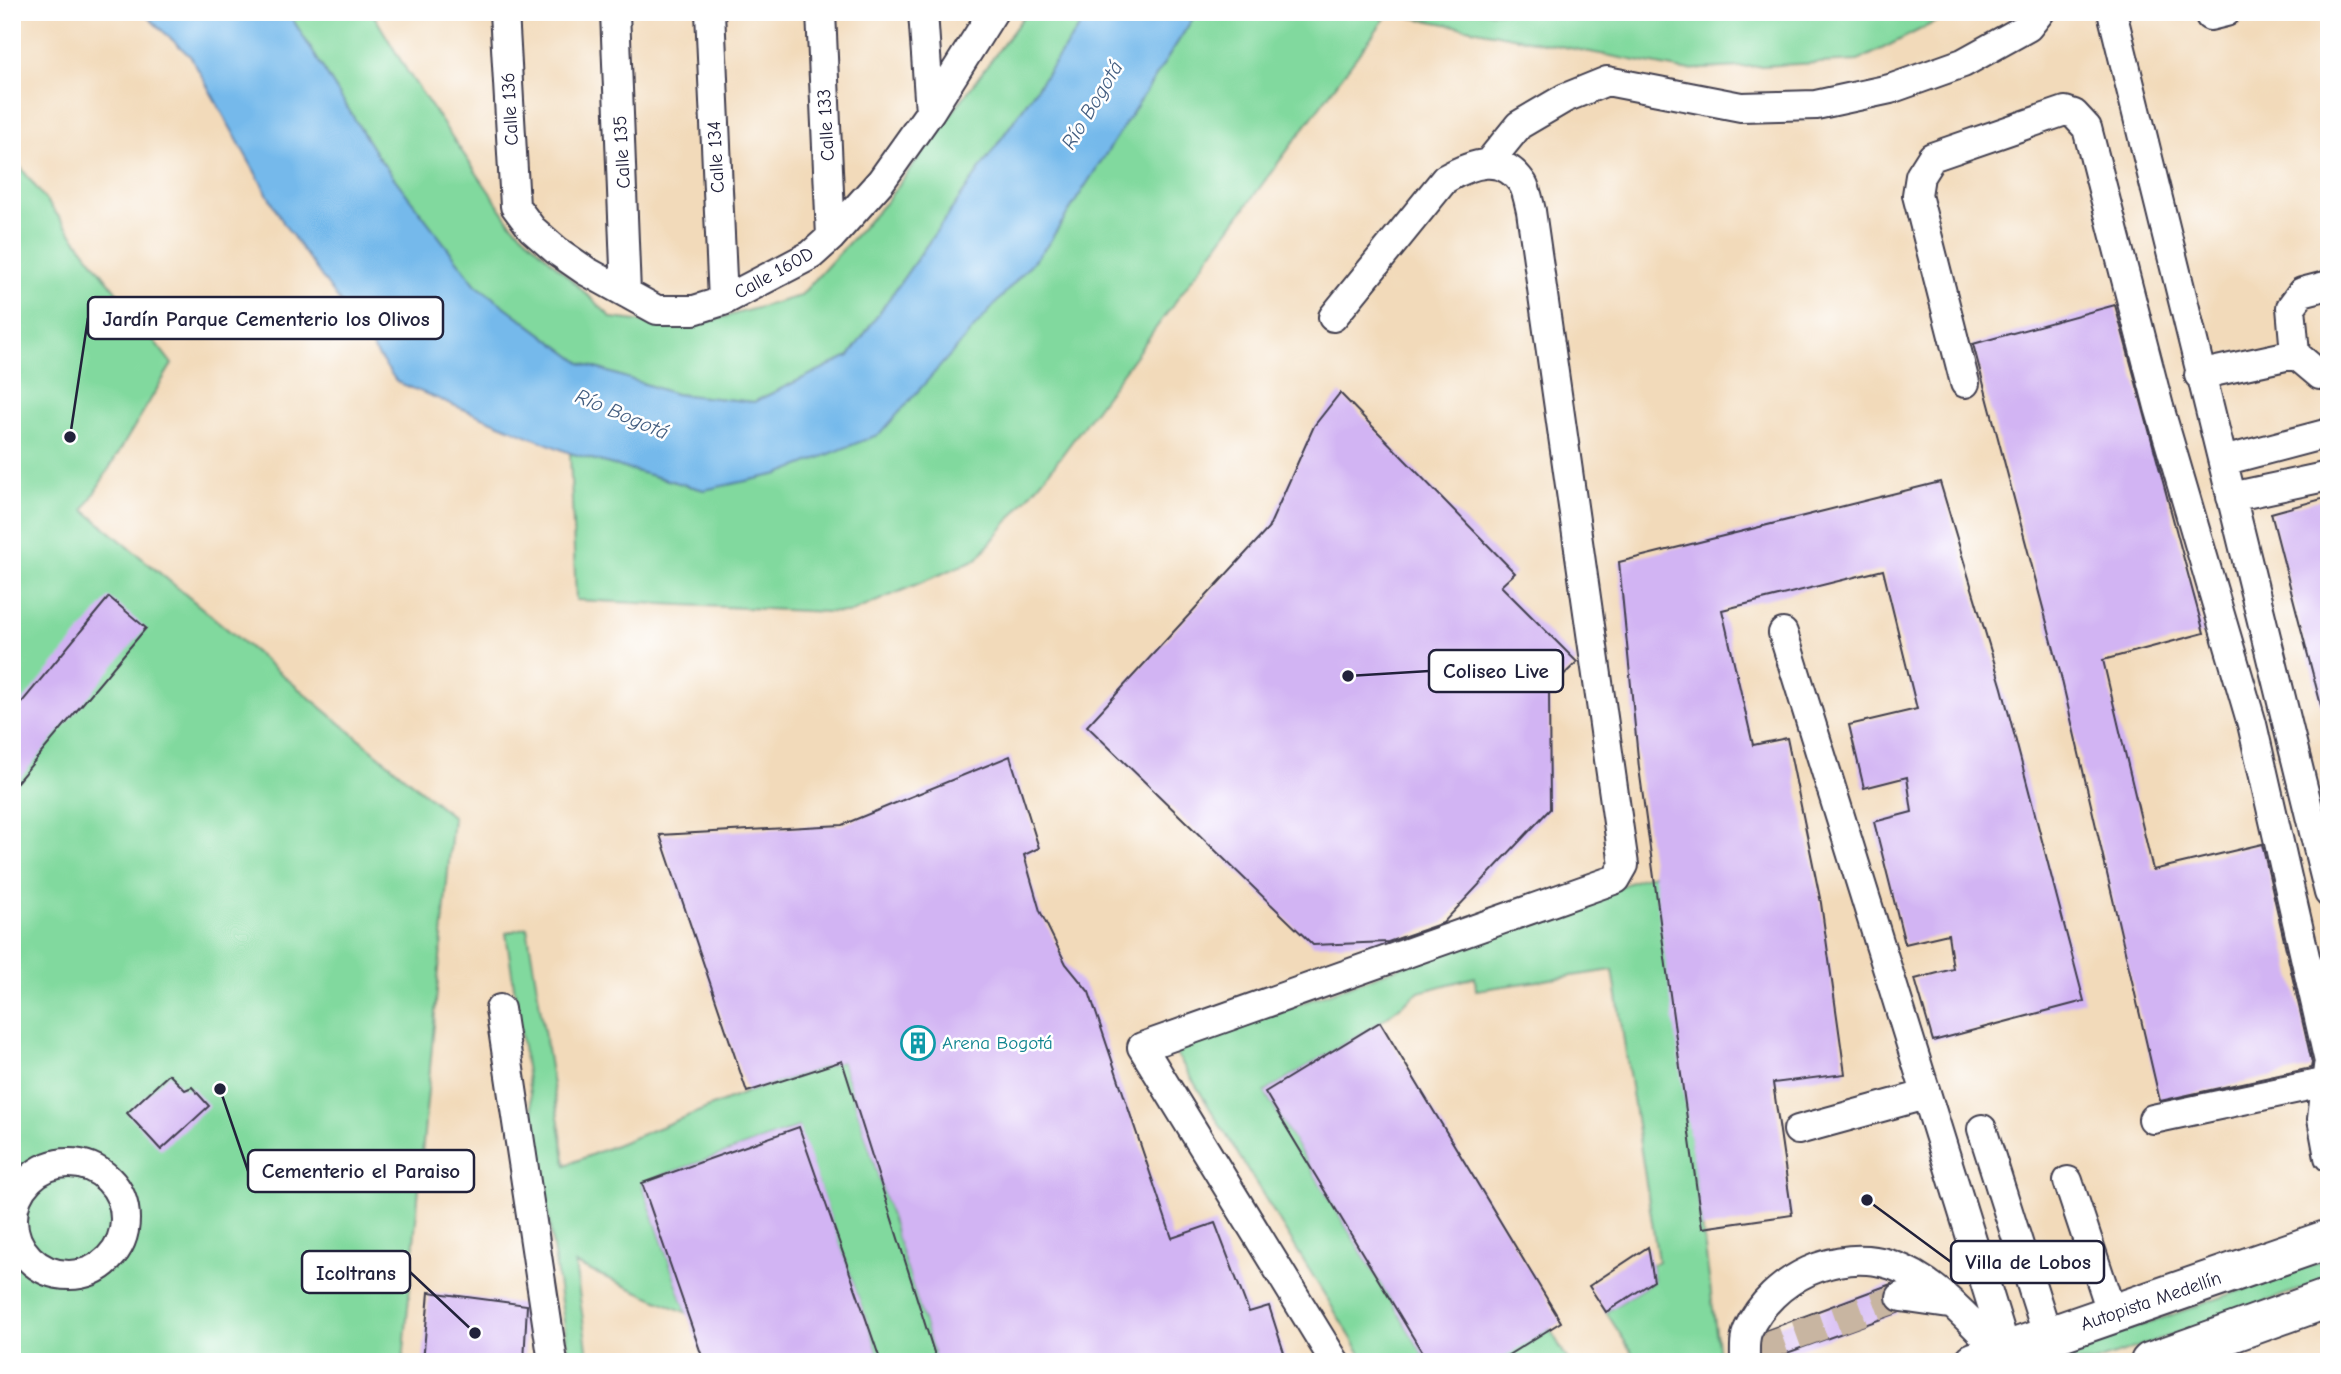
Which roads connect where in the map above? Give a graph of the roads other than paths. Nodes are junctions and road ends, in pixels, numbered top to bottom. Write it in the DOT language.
graph roads {
  1 [pos="504,12"];
  2 [pos="615,12"];
  3 [pos="710,12"];
  4 [pos="821,12"];
  5 [pos="923,12"];
  6 [pos="993,12"];
  7 [pos="2040,12"];
  8 [pos="2112,12"];
  9 [pos="930,112"];
  10 [pos="1489,162"];
  11 [pos="515,206"];
  12 [pos="831,237"];
  13 [pos="2329,285"];
  14 [pos="626,293"];
  15 [pos="723,301"];
  16 [pos="1333,317"];
  17 [pos="2295,354"];
  18 [pos="2329,374"];
  19 [pos="2199,375"];
  20 [pos="1965,383"];
  21 [pos="2329,433"];
  22 [pos="2223,461"];
  23 [pos="2329,476"];
  24 [pos="2231,497"];
  25 [pos="1783,634"];
  26 [pos="2329,893"];
  27 [pos="500,1009"];
  28 [pos="2328,1070"];
  29 [pos="1925,1095"];
  30 [pos="2153,1119"];
  31 [pos="1982,1129"];
  32 [pos="1798,1130"];
  33 [pos="2329,1157"];
  34 [pos="2068,1181"];
  35 [pos="2329,1239"];
  36 [pos="1901,1297"];
  37 [pos="2329,1298"];
  38 [pos="1952,1304"];
  39 [pos="2112,1314"];
  40 [pos="2048,1337"];
  41 [pos="1993,1355"];
  42 [pos="1749,1357"];
  43 [pos="552,1362"];
  44 [pos="1335,1362"];
  45 [pos="2150,1362"];
  1 -- 11 [label="street, Calle 136"];
  2 -- 14 [label="street, Calle 135"];
  3 -- 15 [label="street, Calle 134"];
  4 -- 12 [label="street, Calle 133"];
  5 -- 9 [label="street"];
  6 -- 9 [label="street, Calle 160D"];
  7 -- 10 [label="street"];
  8 -- 19 [label="street"];
  9 -- 12 [label="street, Calle 160D"];
  10 -- 16 [label="street"];
  10 -- 44 [label="street"];
  11 -- 14 [label="street, Calle 160D"];
  12 -- 15 [label="street, Calle 160D"];
  13 -- 17 [label="street"];
  14 -- 15 [label="street, Calle 160D"];
  17 -- 18 [label="street"];
  17 -- 19 [label="street"];
  19 -- 22 [label="street"];
  20 -- 28 [label="street"];
  21 -- 22 [label="street"];
  22 -- 24 [label="street"];
  23 -- 24 [label="street"];
  24 -- 26 [label="street"];
  25 -- 29 [label="street"];
  27 -- 43 [label="street"];
  28 -- 30 [label="street"];
  28 -- 33 [label="street"];
  29 -- 32 [label="street"];
  29 -- 41 [label="street"];
  31 -- 40 [label="street"];
  34 -- 39 [label="street"];
  35 -- 39 [label="highway, Autopista Medellín"];
  36 -- 38 [label="street"];
  37 -- 45 [label="highway"];
  38 -- 41 [label="street"];
  38 -- 42 [label="street"];
  39 -- 40 [label="highway, Autopista Medellín"];
  40 -- 41 [label="highway, Autopista Medellín"];
}
